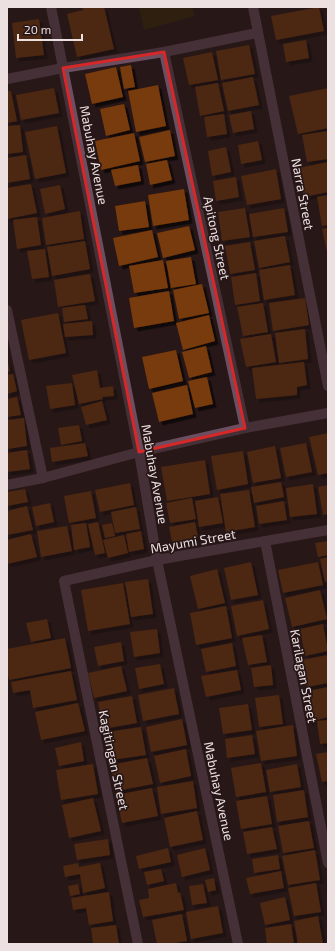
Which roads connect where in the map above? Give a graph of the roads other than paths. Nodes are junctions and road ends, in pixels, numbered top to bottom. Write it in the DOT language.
graph roads {
  1 [pos="51,7"];
  2 [pos="252,7"];
  3 [pos="257,32"];
  4 [pos="164,52"];
  5 [pos="63,68"];
  6 [pos="7,79"];
  7 [pos="7,310"];
  8 [pos="328,386"];
  9 [pos="328,413"];
  10 [pos="245,428"];
  11 [pos="139,452"];
  12 [pos="43,478"];
  13 [pos="7,485"];
  14 [pos="328,530"];
  15 [pos="265,541"];
  16 [pos="157,560"];
  17 [pos="64,581"];
  18 [pos="328,863"];
  19 [pos="138,944"];
  20 [pos="238,944"];
  1 -- 5 [label="street, Mabuhay Avenue"];
  2 -- 3 [label="street, Narra Street"];
  3 -- 4 [label="street"];
  3 -- 8 [label="street, Narra Street"];
  4 -- 5 [label="street"];
  4 -- 10 [label="street, Apitong Street"];
  5 -- 6 [label="street"];
  5 -- 11 [label="street, Mabuhay Avenue"];
  7 -- 12 [label="street"];
  9 -- 10 [label="street"];
  10 -- 11 [label="street"];
  11 -- 12 [label="street"];
  11 -- 16 [label="street, Mabuhay Avenue"];
  12 -- 13 [label="street"];
  14 -- 15 [label="street, Mayumi Street"];
  15 -- 16 [label="street, Mayumi Street"];
  15 -- 18 [label="street, Karilagan Street"];
  16 -- 17 [label="street, Mayumi Street"];
  16 -- 20 [label="street, Mabuhay Avenue"];
  17 -- 19 [label="street, Kagitingan Street"];
}
